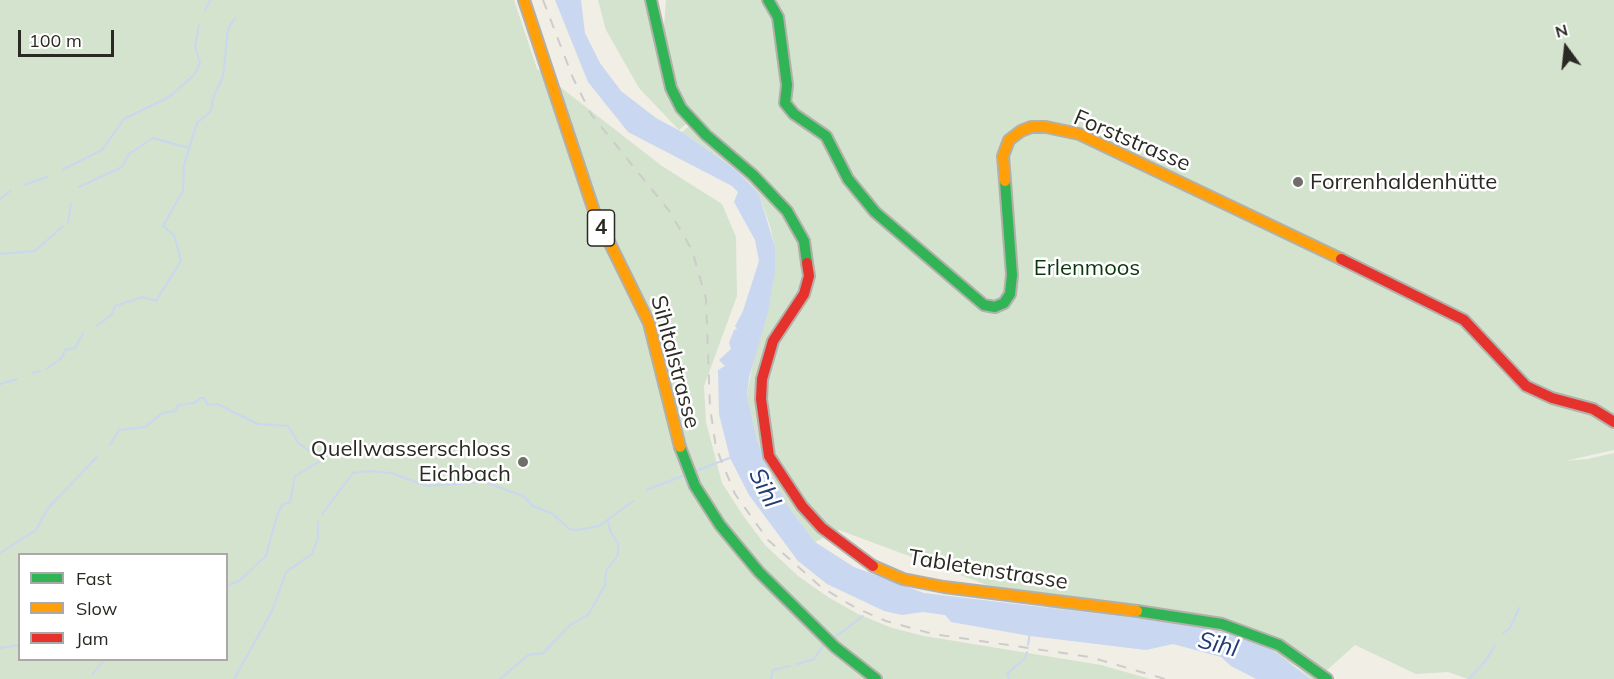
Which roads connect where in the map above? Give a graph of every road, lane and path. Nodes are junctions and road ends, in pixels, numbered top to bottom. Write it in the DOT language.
graph roads {
  1 [pos="524,0"];
  2 [pos="651,0"];
  3 [pos="768,0"];
  4 [pos="1614,422"];
  5 [pos="876,679"];
  6 [pos="1327,679"];
  1 -- 5 [label="street, Sihltalstrasse / 4"];
  2 -- 6 [label="street, Tabletenstrasse"];
  3 -- 4 [label="street, Forststrasse"];
}
